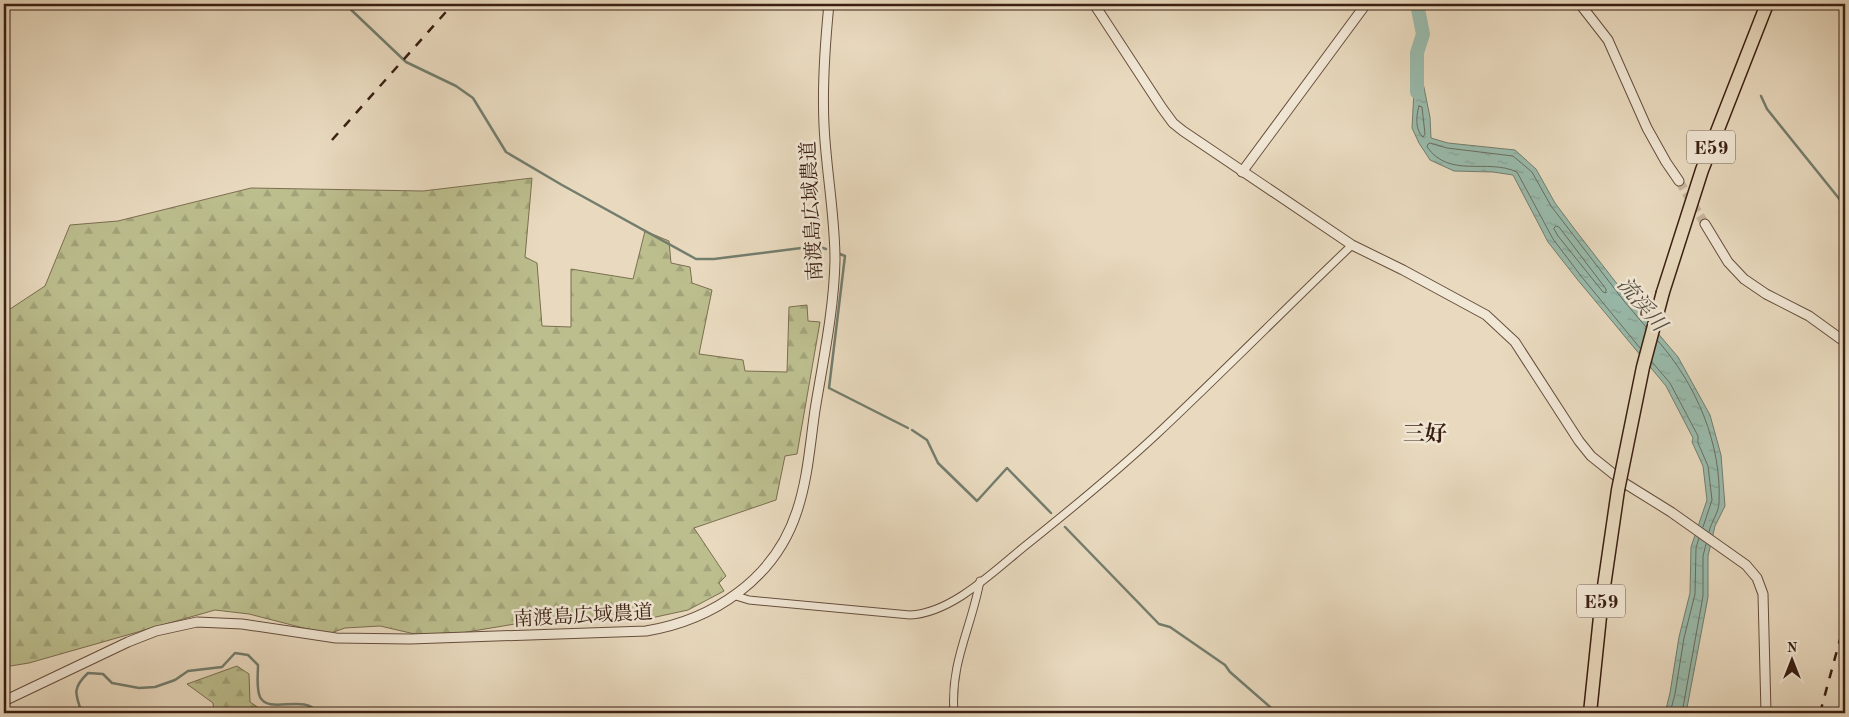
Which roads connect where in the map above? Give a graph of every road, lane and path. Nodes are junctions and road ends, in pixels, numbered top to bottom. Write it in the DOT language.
graph roads {
  1 [pos="829,4"];
  2 [pos="1094,4"];
  3 [pos="1366,4"];
  4 [pos="1580,4"];
  5 [pos="1767,4"];
  6 [pos="1242,172"];
  7 [pos="1679,181"];
  8 [pos="1705,224"];
  9 [pos="1352,245"];
  10 [pos="1845,342"];
  11 [pos="980,581"];
  12 [pos="736,596"];
  13 [pos="4,701"];
  14 [pos="954,713"];
  15 [pos="1590,713"];
  16 [pos="1766,713"];
  1 -- 12 [label="street, 南渡島広域農道"];
  2 -- 6 [label="street"];
  3 -- 6 [label="street"];
  4 -- 7 [label="street"];
  5 -- 15 [label="highway, E59, bridge"];
  6 -- 9 [label="street"];
  8 -- 10 [label="street"];
  9 -- 11 [label="street"];
  9 -- 16 [label="street"];
  11 -- 12 [label="street"];
  11 -- 14 [label="street"];
  12 -- 13 [label="street, 南渡島広域農道"];
}
